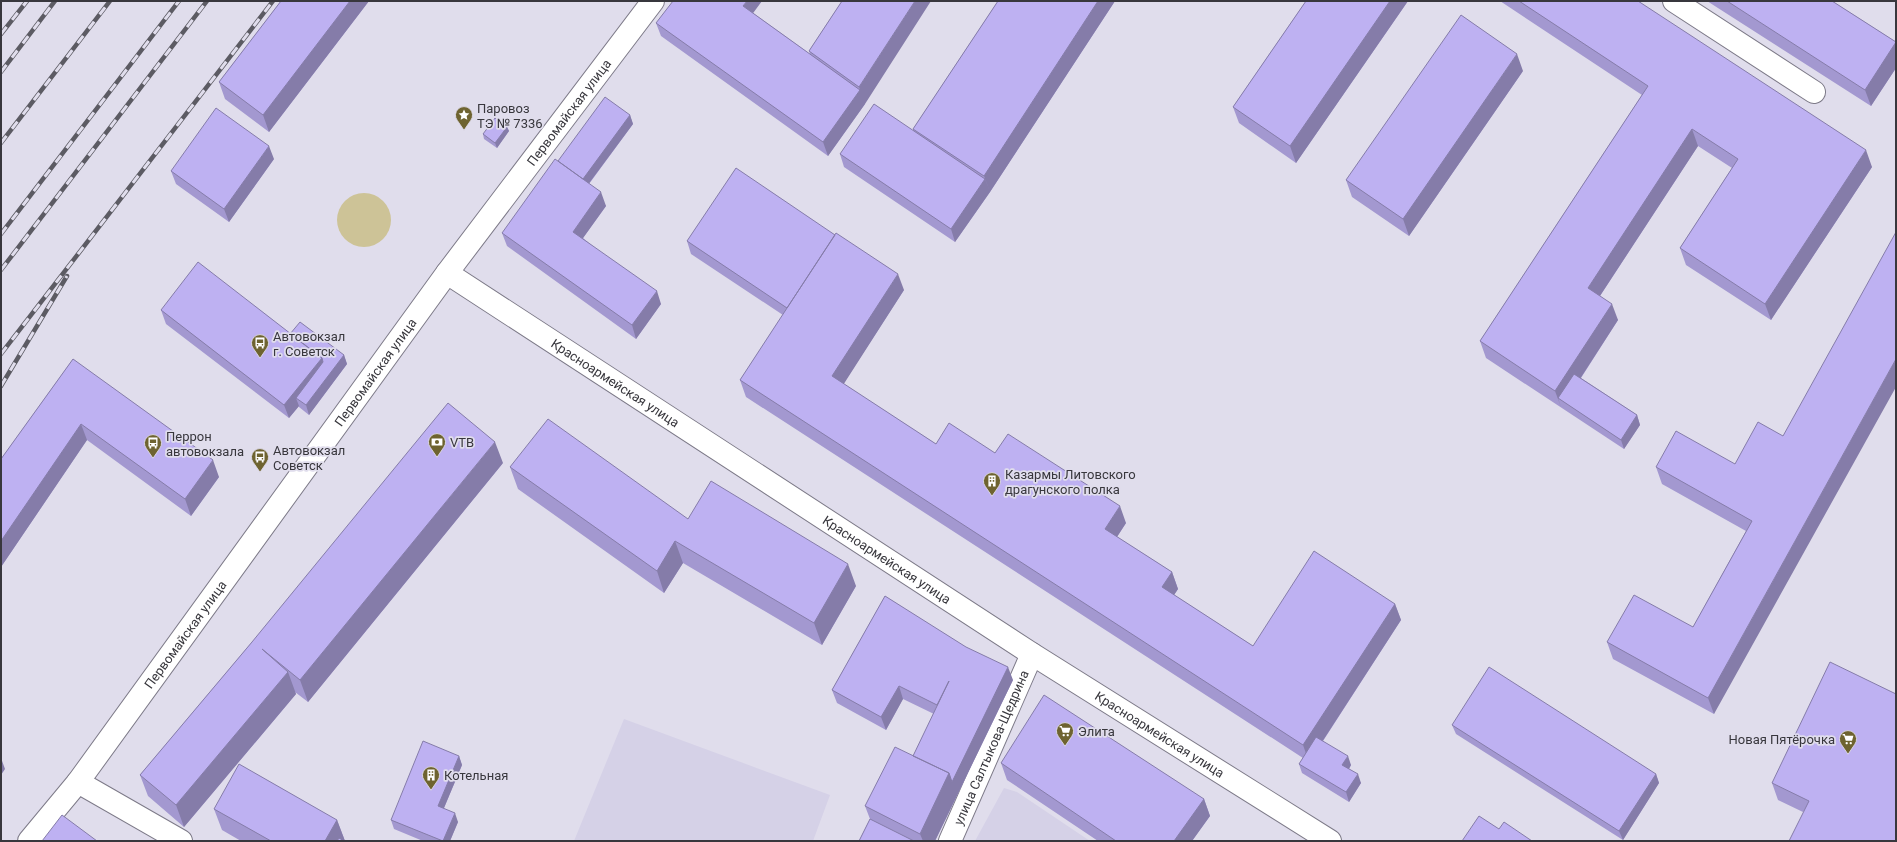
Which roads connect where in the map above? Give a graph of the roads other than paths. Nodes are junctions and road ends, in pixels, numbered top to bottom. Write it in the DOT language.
graph roads {
  1 [pos="653,1"];
  2 [pos="1674,1"];
  3 [pos="1814,92"];
  4 [pos="448,273"];
  5 [pos="1032,654"];
  6 [pos="78,782"];
  7 [pos="29,841"];
  8 [pos="181,841"];
  9 [pos="950,841"];
  10 [pos="1330,841"];
  1 -- 4 [label="street, Первомайская улица"];
  2 -- 3 [label="street"];
  4 -- 5 [label="street, Красноармейская улица"];
  4 -- 6 [label="street, Первомайская улица"];
  5 -- 9 [label="street, улица Салтыкова-Щедрина"];
  5 -- 10 [label="street, Красноармейская улица"];
  6 -- 7 [label="street, Первомайская улица"];
  6 -- 8 [label="street"];
}
